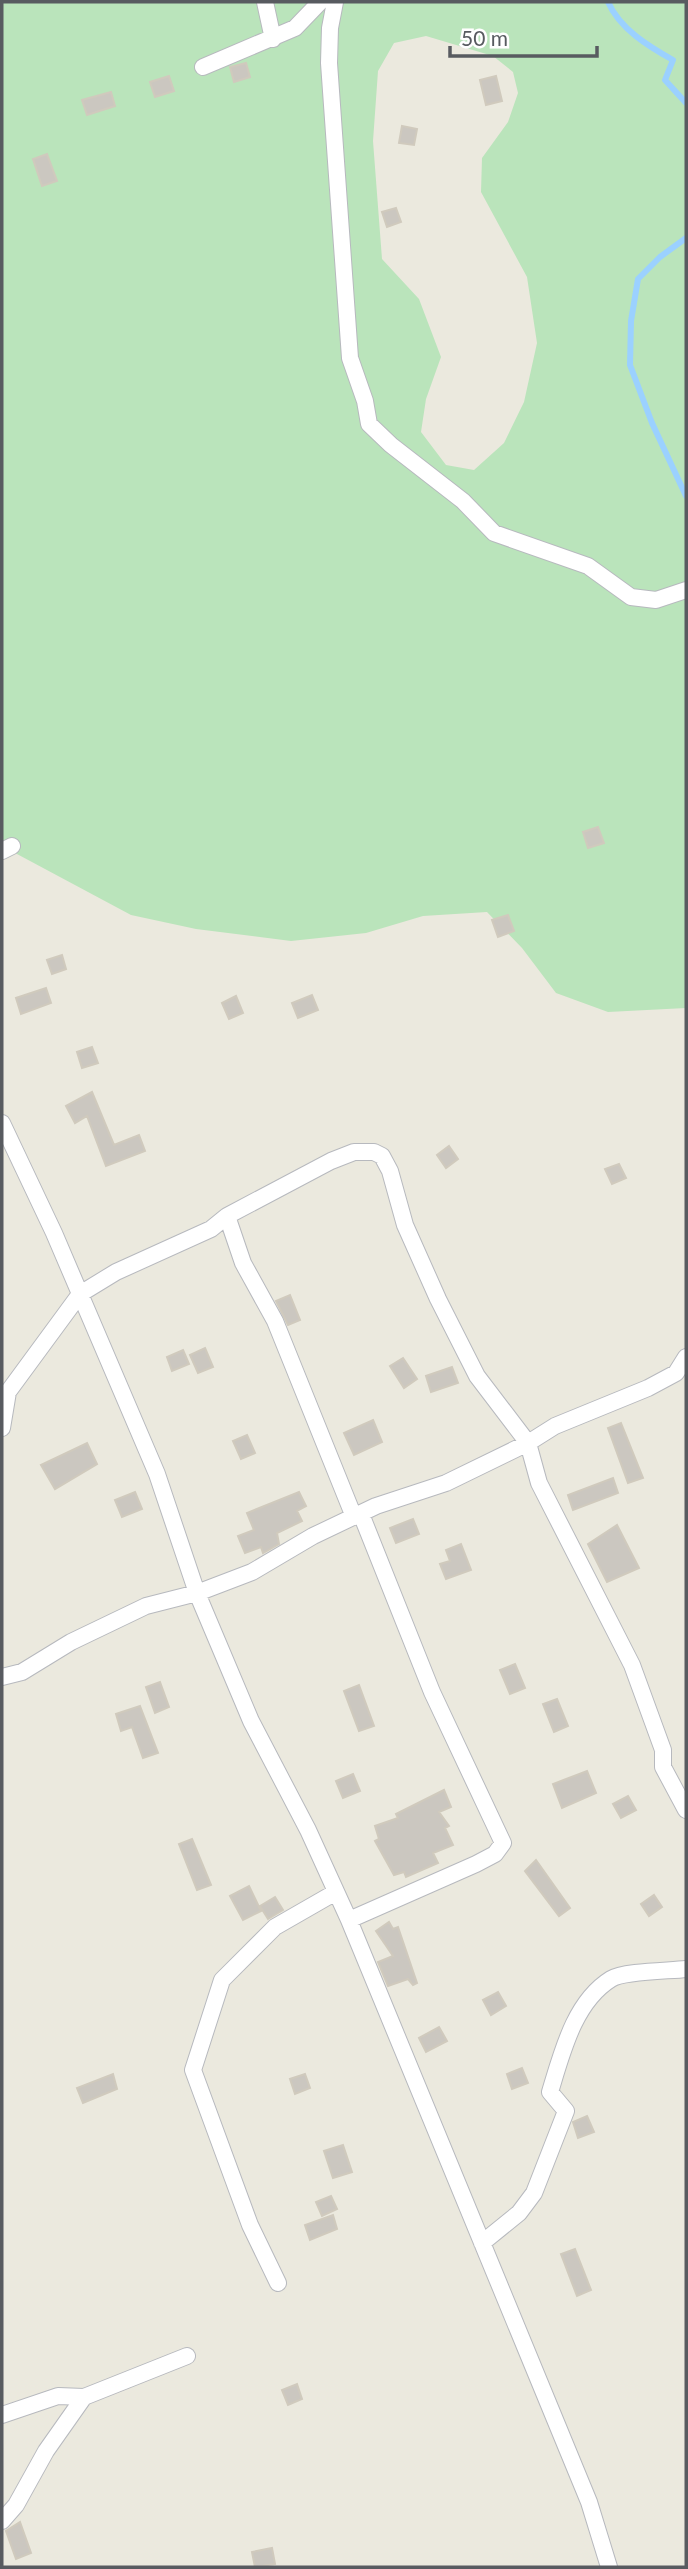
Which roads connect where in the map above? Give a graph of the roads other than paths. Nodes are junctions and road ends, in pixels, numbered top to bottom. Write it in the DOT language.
graph roads {
  1 [pos="265,2"];
  2 [pos="320,2"];
  3 [pos="335,2"];
  4 [pos="273,39"];
  5 [pos="203,67"];
  6 [pos="686,590"];
  7 [pos="2,1124"];
  8 [pos="227,1216"];
  9 [pos="80,1294"];
  10 [pos="686,1357"];
  11 [pos="2,1428"];
  12 [pos="528,1443"];
  13 [pos="357,1515"];
  14 [pos="197,1593"];
  15 [pos="2,1677"];
  16 [pos="686,1810"];
  17 [pos="336,1892"];
  18 [pos="349,1920"];
  19 [pos="686,1969"];
  20 [pos="482,2243"];
  21 [pos="278,2283"];
  22 [pos="187,2356"];
  23 [pos="84,2397"];
  24 [pos="2,2415"];
  25 [pos="2,2521"];
  26 [pos="609,2567"];
  1 -- 4 [label="street"];
  2 -- 4 [label="street"];
  3 -- 6 [label="street"];
  4 -- 5 [label="street"];
  7 -- 9 [label="street"];
  8 -- 9 [label="street"];
  8 -- 12 [label="street"];
  8 -- 13 [label="street"];
  9 -- 11 [label="street"];
  9 -- 14 [label="street"];
  10 -- 12 [label="street"];
  12 -- 13 [label="street"];
  12 -- 16 [label="street"];
  13 -- 14 [label="street"];
  13 -- 18 [label="street"];
  14 -- 15 [label="street"];
  14 -- 17 [label="street"];
  17 -- 18 [label="street"];
  17 -- 21 [label="street"];
  18 -- 20 [label="street"];
  19 -- 20 [label="street"];
  20 -- 26 [label="street"];
  22 -- 23 [label="street"];
  23 -- 24 [label="street"];
  23 -- 25 [label="street"];
}
